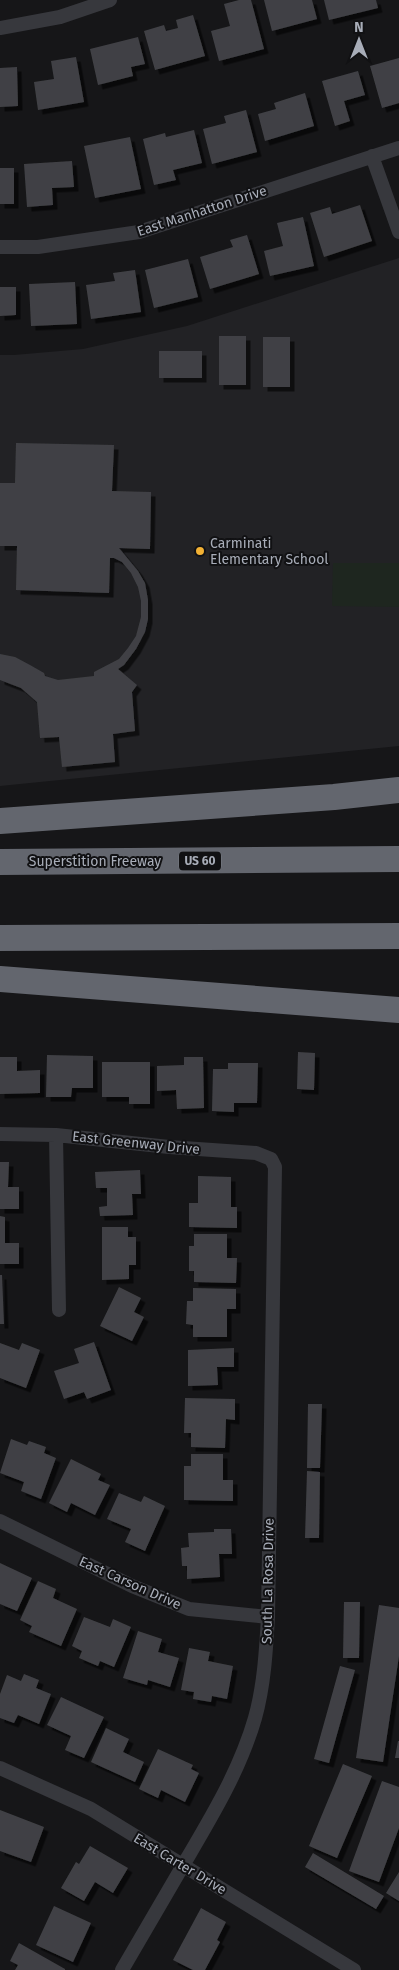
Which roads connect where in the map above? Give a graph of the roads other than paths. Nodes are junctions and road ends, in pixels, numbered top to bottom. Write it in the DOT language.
graph roads {
  1 [pos="110,0"];
  2 [pos="0,28"];
  3 [pos="399,148"];
  4 [pos="372,156"];
  5 [pos="399,232"];
  6 [pos="0,247"];
  7 [pos="399,790"];
  8 [pos="0,821"];
  9 [pos="399,859"];
  10 [pos="0,862"];
  11 [pos="399,936"];
  12 [pos="0,938"];
  13 [pos="0,979"];
  14 [pos="399,1010"];
  15 [pos="0,1134"];
  16 [pos="56,1135"];
  17 [pos="271,1159"];
  18 [pos="59,1310"];
  19 [pos="0,1521"];
  20 [pos="268,1617"];
  21 [pos="0,1768"];
  22 [pos="183,1866"];
  23 [pos="122,1970"];
  24 [pos="354,1970"];
  1 -- 2 [label="street"];
  3 -- 4 [label="street, East Manhatton Drive"];
  4 -- 5 [label="street"];
  4 -- 6 [label="street, East Manhatton Drive"];
  7 -- 8 [label="highway"];
  9 -- 10 [label="highway, Superstition Freeway / US 60"];
  11 -- 12 [label="highway"];
  13 -- 14 [label="highway"];
  15 -- 16 [label="street, East Greenway Drive"];
  16 -- 17 [label="street, East Greenway Drive"];
  16 -- 18 [label="street"];
  17 -- 20 [label="street, South La Rosa Drive"];
  19 -- 20 [label="street, East Carson Drive"];
  20 -- 22 [label="street, South La Rosa Drive"];
  21 -- 22 [label="street, East Carter Drive"];
  22 -- 23 [label="street, South La Rosa Drive"];
  22 -- 24 [label="street, East Carter Drive"];
}
